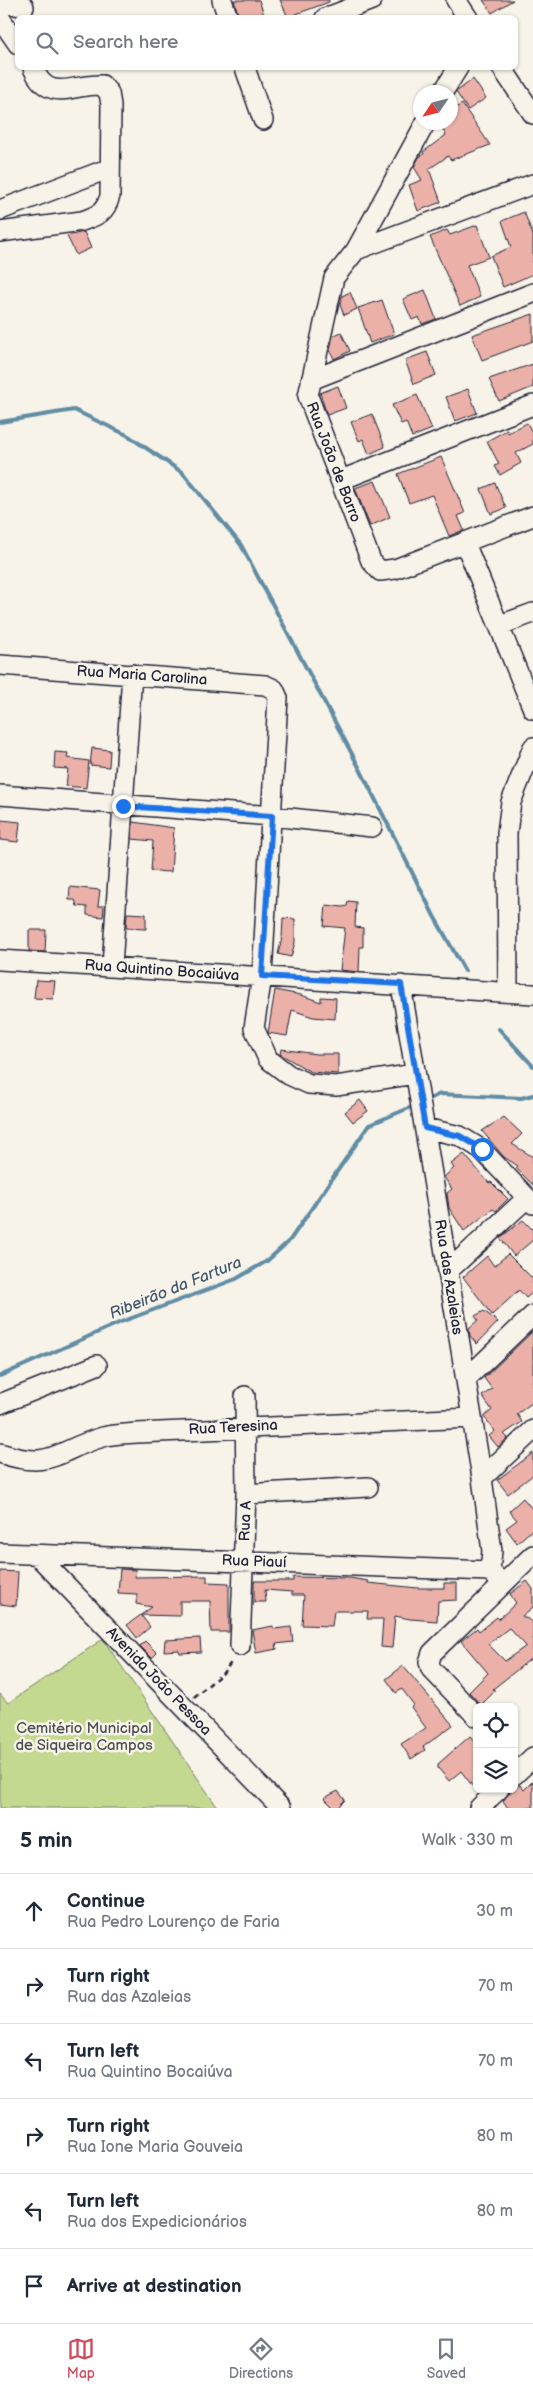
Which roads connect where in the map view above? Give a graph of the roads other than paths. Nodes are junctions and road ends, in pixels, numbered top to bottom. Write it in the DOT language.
graph roads {
  1 [pos="222,0"];
  2 [pos="372,0"];
  3 [pos="456,0"];
  4 [pos="24,8"];
  5 [pos="0,9"];
  6 [pos="227,15"];
  7 [pos="333,15"];
  8 [pos="466,15"];
  9 [pos="0,18"];
  10 [pos="15,40"];
  11 [pos="35,70"];
  12 [pos="247,70"];
  13 [pos="457,70"];
  14 [pos="503,70"];
  15 [pos="447,85"];
  16 [pos="533,114"];
  17 [pos="263,120"];
  18 [pos="421,130"];
  19 [pos="110,168"];
  20 [pos="533,184"];
  21 [pos="0,210"];
  22 [pos="0,232"];
  23 [pos="350,257"];
  24 [pos="533,294"];
  25 [pos="311,380"];
  26 [pos="533,405"];
  27 [pos="341,480"];
  28 [pos="533,516"];
  29 [pos="465,543"];
  30 [pos="533,613"];
  31 [pos="500,625"];
  32 [pos="0,665"];
  33 [pos="132,674"];
  34 [pos="533,709"];
  35 [pos="533,747"];
  36 [pos="0,795"];
  37 [pos="123,806"];
  38 [pos="272,816"];
  39 [pos="372,827"];
  40 [pos="0,960"];
  41 [pos="112,966"];
  42 [pos="262,976"];
  43 [pos="401,984"];
  44 [pos="508,992"];
  45 [pos="533,994"];
  46 [pos="417,1083"];
  47 [pos="424,1123"];
  48 [pos="530,1201"];
  49 [pos="448,1272"];
  50 [pos="533,1315"];
  51 [pos="97,1365"];
  52 [pos="466,1379"];
  53 [pos="246,1396"];
  54 [pos="0,1404"];
  55 [pos="472,1418"];
  56 [pos="245,1426"];
  57 [pos="533,1430"];
  58 [pos="0,1452"];
  59 [pos="482,1478"];
  60 [pos="368,1487"];
  61 [pos="246,1494"];
  62 [pos="0,1553"];
  63 [pos="37,1555"];
  64 [pos="533,1555"];
  65 [pos="244,1561"];
  66 [pos="496,1577"];
  67 [pos="240,1646"];
  68 [pos="473,1713"];
  69 [pos="495,1793"];
  70 [pos="281,1808"];
  71 [pos="479,1808"];
  1 -- 6 [label="street"];
  2 -- 7 [label="street"];
  3 -- 8 [label="street"];
  4 -- 5 [label="street"];
  9 -- 10 [label="street"];
  11 -- 19 [label="street"];
  12 -- 17 [label="street"];
  13 -- 15 [label="street"];
  14 -- 16 [label="street"];
  18 -- 23 [label="street, Rua João de Barro"];
  19 -- 21 [label="street"];
  19 -- 22 [label="street"];
  20 -- 23 [label="street"];
  23 -- 25 [label="street, Rua João de Barro"];
  24 -- 25 [label="street"];
  25 -- 27 [label="street, Rua João de Barro"];
  26 -- 27 [label="street"];
  27 -- 29 [label="street, Rua João de Barro"];
  28 -- 29 [label="street"];
  29 -- 31 [label="street"];
  30 -- 31 [label="street"];
  31 -- 34 [label="street"];
  32 -- 33 [label="street, Rua Maria Carolina"];
  33 -- 37 [label="street"];
  33 -- 38 [label="street, Rua Maria Carolina"];
  35 -- 44 [label="street"];
  36 -- 37 [label="street"];
  37 -- 38 [label="street"];
  37 -- 41 [label="street"];
  38 -- 39 [label="street"];
  38 -- 42 [label="street"];
  40 -- 41 [label="street, Rua Quintino Bocaiúva"];
  41 -- 42 [label="street, Rua Quintino Bocaiúva"];
  42 -- 43 [label="street, Rua Quintino Bocaiúva"];
  42 -- 46 [label="street"];
  43 -- 44 [label="street, Rua Quintino Bocaiúva"];
  43 -- 46 [label="street, Rua das Azaleias"];
  44 -- 45 [label="street, Rua Quintino Bocaiúva"];
  46 -- 47 [label="street, Rua das Azaleias"];
  47 -- 48 [label="street"];
  47 -- 49 [label="street, Rua das Azaleias"];
  48 -- 49 [label="street"];
  49 -- 52 [label="street, Rua das Azaleias"];
  50 -- 52 [label="street"];
  51 -- 54 [label="street"];
  52 -- 55 [label="street, Rua das Azaleias"];
  53 -- 56 [label="street, Rua A"];
  55 -- 56 [label="street, Rua Teresina"];
  55 -- 59 [label="street, Rua das Azaleias"];
  56 -- 58 [label="street, Rua Teresina"];
  56 -- 61 [label="street, Rua A"];
  57 -- 59 [label="street"];
  59 -- 66 [label="street, Rua das Azaleias"];
  60 -- 61 [label="street"];
  61 -- 65 [label="street, Rua A"];
  62 -- 63 [label="street, Rua Piauí"];
  63 -- 65 [label="street, Rua Piauí"];
  63 -- 70 [label="street, Avenida João Pessoa"];
  64 -- 66 [label="street"];
  65 -- 66 [label="street, Rua Piauí"];
  65 -- 67 [label="street, Rua A"];
  66 -- 68 [label="street"];
  69 -- 71 [label="street"];
}
